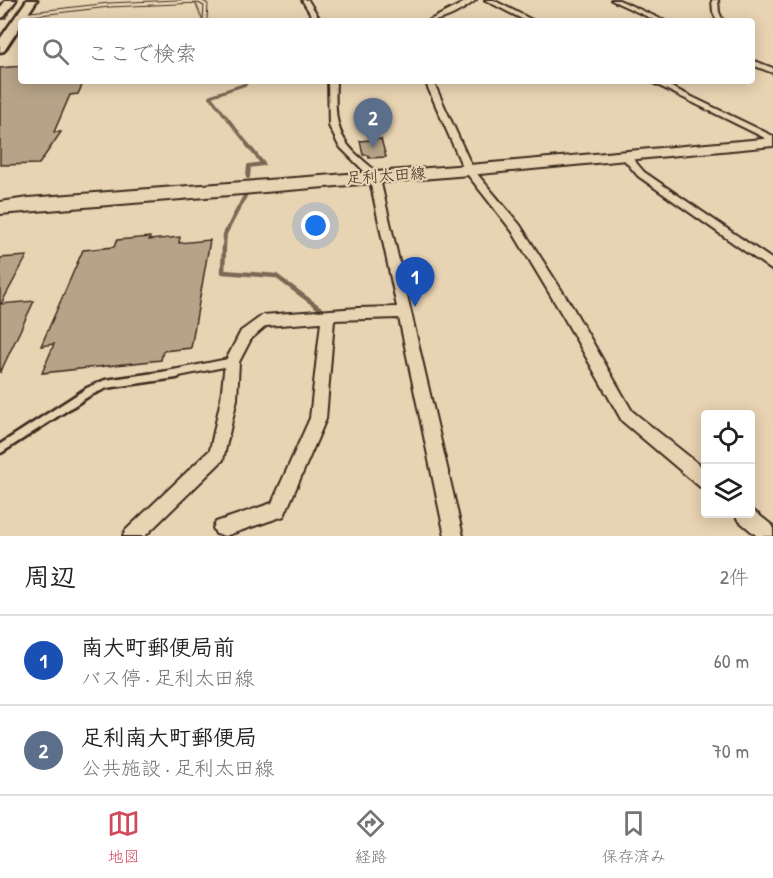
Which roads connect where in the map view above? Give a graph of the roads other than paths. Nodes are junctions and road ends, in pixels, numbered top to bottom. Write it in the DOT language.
graph roads {
  1 [pos="11,0"];
  2 [pos="23,0"];
  3 [pos="32,0"];
  4 [pos="305,0"];
  5 [pos="473,0"];
  6 [pos="488,0"];
  7 [pos="614,0"];
  8 [pos="715,0"];
  9 [pos="0,15"];
  10 [pos="22,15"];
  11 [pos="20,18"];
  12 [pos="205,18"];
  13 [pos="316,18"];
  14 [pos="438,18"];
  15 [pos="525,18"];
  16 [pos="655,18"];
  17 [pos="719,18"];
  18 [pos="18,21"];
  19 [pos="0,31"];
  20 [pos="0,48"];
  21 [pos="755,63"];
  22 [pos="773,70"];
  23 [pos="332,84"];
  24 [pos="430,84"];
  25 [pos="659,84"];
  26 [pos="773,141"];
  27 [pos="626,155"];
  28 [pos="469,170"];
  29 [pos="374,176"];
  30 [pos="0,208"];
  31 [pos="773,266"];
  32 [pos="405,312"];
  33 [pos="328,317"];
  34 [pos="232,362"];
  35 [pos="0,448"];
  36 [pos="701,478"];
  37 [pos="750,518"];
  38 [pos="222,528"];
  39 [pos="132,536"];
  40 [pos="454,536"];
  41 [pos="771,536"];
  1 -- 9 [label="highway"];
  2 -- 19 [label="highway"];
  3 -- 10 [label="highway"];
  4 -- 13 [label="street"];
  5 -- 14 [label="street"];
  6 -- 15 [label="street"];
  7 -- 16 [label="street"];
  8 -- 17 [label="street"];
  10 -- 11 [label="highway"];
  10 -- 12 [label="lane"];
  18 -- 20 [label="highway"];
  21 -- 22 [label="street"];
  23 -- 29 [label="street"];
  24 -- 28 [label="street"];
  25 -- 26 [label="street"];
  26 -- 27 [label="main road, 足利太田線"];
  27 -- 28 [label="main road, 足利太田線"];
  27 -- 31 [label="street"];
  28 -- 29 [label="main road, 足利太田線"];
  28 -- 36 [label="street"];
  29 -- 30 [label="main road, 足利太田線"];
  29 -- 32 [label="street"];
  32 -- 33 [label="street"];
  32 -- 40 [label="street"];
  33 -- 34 [label="street"];
  33 -- 38 [label="street"];
  34 -- 35 [label="lane"];
  34 -- 39 [label="street"];
  37 -- 41 [label="street"];
}
